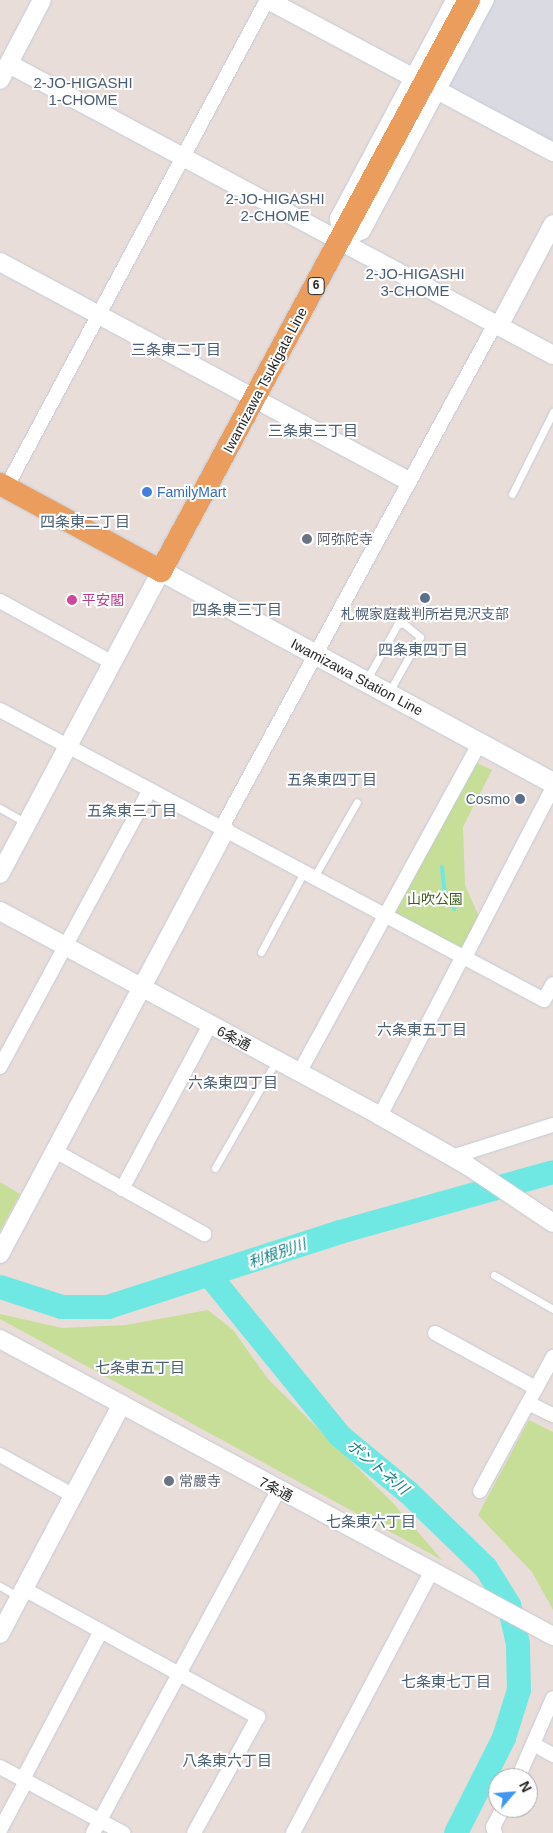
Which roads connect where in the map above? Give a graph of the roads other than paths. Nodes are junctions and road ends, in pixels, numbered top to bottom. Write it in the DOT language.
graph roads {
  1 [pos="42,0"];
  2 [pos="267,0"];
  3 [pos="453,0"];
  4 [pos="469,0"];
  5 [pos="488,0"];
  6 [pos="4,61"];
  7 [pos="414,78"];
  8 [pos="0,80"];
  9 [pos="437,90"];
  10 [pos="553,152"];
  11 [pos="183,156"];
  12 [pos="553,224"];
  13 [pos="340,242"];
  14 [pos="0,262"];
  15 [pos="100,314"];
  16 [pos="497,325"];
  17 [pos="553,355"];
  18 [pos="256,399"];
  19 [pos="553,412"];
  20 [pos="408,481"];
  21 [pos="2,490"];
  22 [pos="512,494"];
  23 [pos="161,571"];
  24 [pos="0,601"];
  25 [pos="314,654"];
  26 [pos="113,663"];
  27 [pos="366,682"];
  28 [pos="388,694"];
  29 [pos="0,710"];
  30 [pos="480,744"];
  31 [pos="69,747"];
  32 [pos="553,783"];
  33 [pos="553,787"];
  34 [pos="150,790"];
  35 [pos="357,802"];
  36 [pos="0,808"];
  37 [pos="28,823"];
  38 [pos="223,828"];
  39 [pos="0,874"];
  40 [pos="309,875"];
  41 [pos="0,911"];
  42 [pos="385,916"];
  43 [pos="64,946"];
  44 [pos="261,952"];
  45 [pos="463,959"];
  46 [pos="553,984"];
  47 [pos="142,988"];
  48 [pos="549,1002"];
  49 [pos="210,1025"];
  50 [pos="276,1061"];
  51 [pos="0,1067"];
  52 [pos="299,1073"];
  53 [pos="380,1116"];
  54 [pos="553,1125"];
  55 [pos="55,1151"];
  56 [pos="452,1157"];
  57 [pos="215,1168"];
  58 [pos="122,1189"];
  59 [pos="553,1223"];
  60 [pos="204,1234"];
  61 [pos="2,1249"];
  62 [pos="494,1275"];
  63 [pos="553,1309"];
  64 [pos="435,1333"];
  65 [pos="0,1339"];
  66 [pos="553,1357"];
  67 [pos="536,1388"];
  68 [pos="528,1403"];
  69 [pos="122,1404"];
  70 [pos="553,1416"];
  71 [pos="0,1455"];
  72 [pos="278,1491"];
  73 [pos="480,1492"];
  74 [pos="74,1496"];
  75 [pos="431,1572"];
  76 [pos="0,1586"];
  77 [pos="22,1593"];
  78 [pos="101,1631"];
  79 [pos="0,1634"];
  80 [pos="553,1636"];
  81 [pos="180,1673"];
  82 [pos="553,1698"];
  83 [pos="535,1745"];
  84 [pos="553,1755"];
  85 [pos="0,1767"];
  86 [pos="523,1768"];
  87 [pos="24,1780"];
  88 [pos="498,1818"];
  89 [pos="97,1827"];
  90 [pos="0,1830"];
  91 [pos="123,1833"];
  92 [pos="194,1833"];
  93 [pos="292,1833"];
  94 [pos="495,1833"];
  1 -- 6 [label="street"];
  2 -- 7 [label="street"];
  2 -- 11 [label="street"];
  3 -- 7 [label="street"];
  4 -- 13 [label="main road, Iwamizawa Tsukigata Line / 6"];
  5 -- 9 [label="street"];
  6 -- 8 [label="street"];
  6 -- 11 [label="street"];
  7 -- 13 [label="street"];
  9 -- 10 [label="street"];
  9 -- 13 [label="street"];
  11 -- 13 [label="street"];
  11 -- 15 [label="street"];
  12 -- 16 [label="street"];
  13 -- 16 [label="street"];
  13 -- 18 [label="main road, Iwamizawa Tsukigata Line / 6"];
  14 -- 15 [label="street"];
  15 -- 18 [label="street"];
  15 -- 21 [label="street"];
  16 -- 17 [label="street"];
  16 -- 20 [label="street"];
  18 -- 20 [label="street"];
  18 -- 23 [label="main road, Iwamizawa Tsukigata Line / 6"];
  19 -- 22 [label="lane"];
  20 -- 25 [label="street"];
  21 -- 23 [label="main road"];
  23 -- 25 [label="main road, Iwamizawa Station Line"];
  23 -- 26 [label="street"];
  24 -- 26 [label="street"];
  25 -- 27 [label="main road, Iwamizawa Station Line"];
  25 -- 38 [label="street"];
  26 -- 31 [label="street"];
  27 -- 28 [label="main road, Iwamizawa Station Line"];
  27 -- 28 [label="lane"];
  28 -- 30 [label="main road, Iwamizawa Station Line"];
  29 -- 31 [label="street"];
  30 -- 32 [label="main road, Iwamizawa Station Line"];
  30 -- 42 [label="street"];
  31 -- 34 [label="street"];
  31 -- 37 [label="street"];
  33 -- 45 [label="street"];
  34 -- 38 [label="street"];
  34 -- 43 [label="street"];
  35 -- 40 [label="lane"];
  36 -- 37 [label="lane"];
  37 -- 39 [label="street"];
  38 -- 40 [label="street"];
  38 -- 47 [label="street"];
  40 -- 42 [label="street"];
  40 -- 44 [label="lane"];
  41 -- 43 [label="street, 6条通"];
  42 -- 45 [label="street"];
  42 -- 52 [label="street"];
  43 -- 47 [label="street, 6条通"];
  43 -- 51 [label="street"];
  45 -- 48 [label="street"];
  45 -- 53 [label="street"];
  46 -- 48 [label="street"];
  47 -- 49 [label="street, 6条通"];
  47 -- 55 [label="street"];
  49 -- 50 [label="street, 6条通"];
  49 -- 58 [label="street"];
  50 -- 52 [label="street, 6条通"];
  50 -- 57 [label="lane"];
  52 -- 53 [label="street, 6条通"];
  53 -- 56 [label="street, 6条通"];
  54 -- 56 [label="street"];
  55 -- 58 [label="street"];
  55 -- 61 [label="street"];
  56 -- 59 [label="street, 6条通"];
  58 -- 60 [label="street"];
  62 -- 63 [label="lane"];
  64 -- 67 [label="street"];
  65 -- 69 [label="street, 7条通"];
  66 -- 67 [label="street"];
  67 -- 68 [label="street"];
  68 -- 70 [label="street"];
  68 -- 73 [label="street"];
  69 -- 72 [label="street, 7条通"];
  69 -- 74 [label="street"];
  71 -- 74 [label="street"];
  72 -- 75 [label="street, 7条通"];
  72 -- 81 [label="street"];
  74 -- 77 [label="street"];
  75 -- 80 [label="street, 7条通"];
  75 -- 93 [label="street"];
  76 -- 77 [label="lane"];
  77 -- 78 [label="street"];
  77 -- 79 [label="street"];
  78 -- 81 [label="street"];
  78 -- 87 [label="street"];
  81 -- 89 [label="street"];
  81 -- 92 [label="street"];
  82 -- 83 [label="street"];
  83 -- 84 [label="street"];
  83 -- 86 [label="street"];
  85 -- 87 [label="street"];
  87 -- 89 [label="street"];
  87 -- 90 [label="street"];
  88 -- 94 [label="street"];
  89 -- 91 [label="street"];
}
